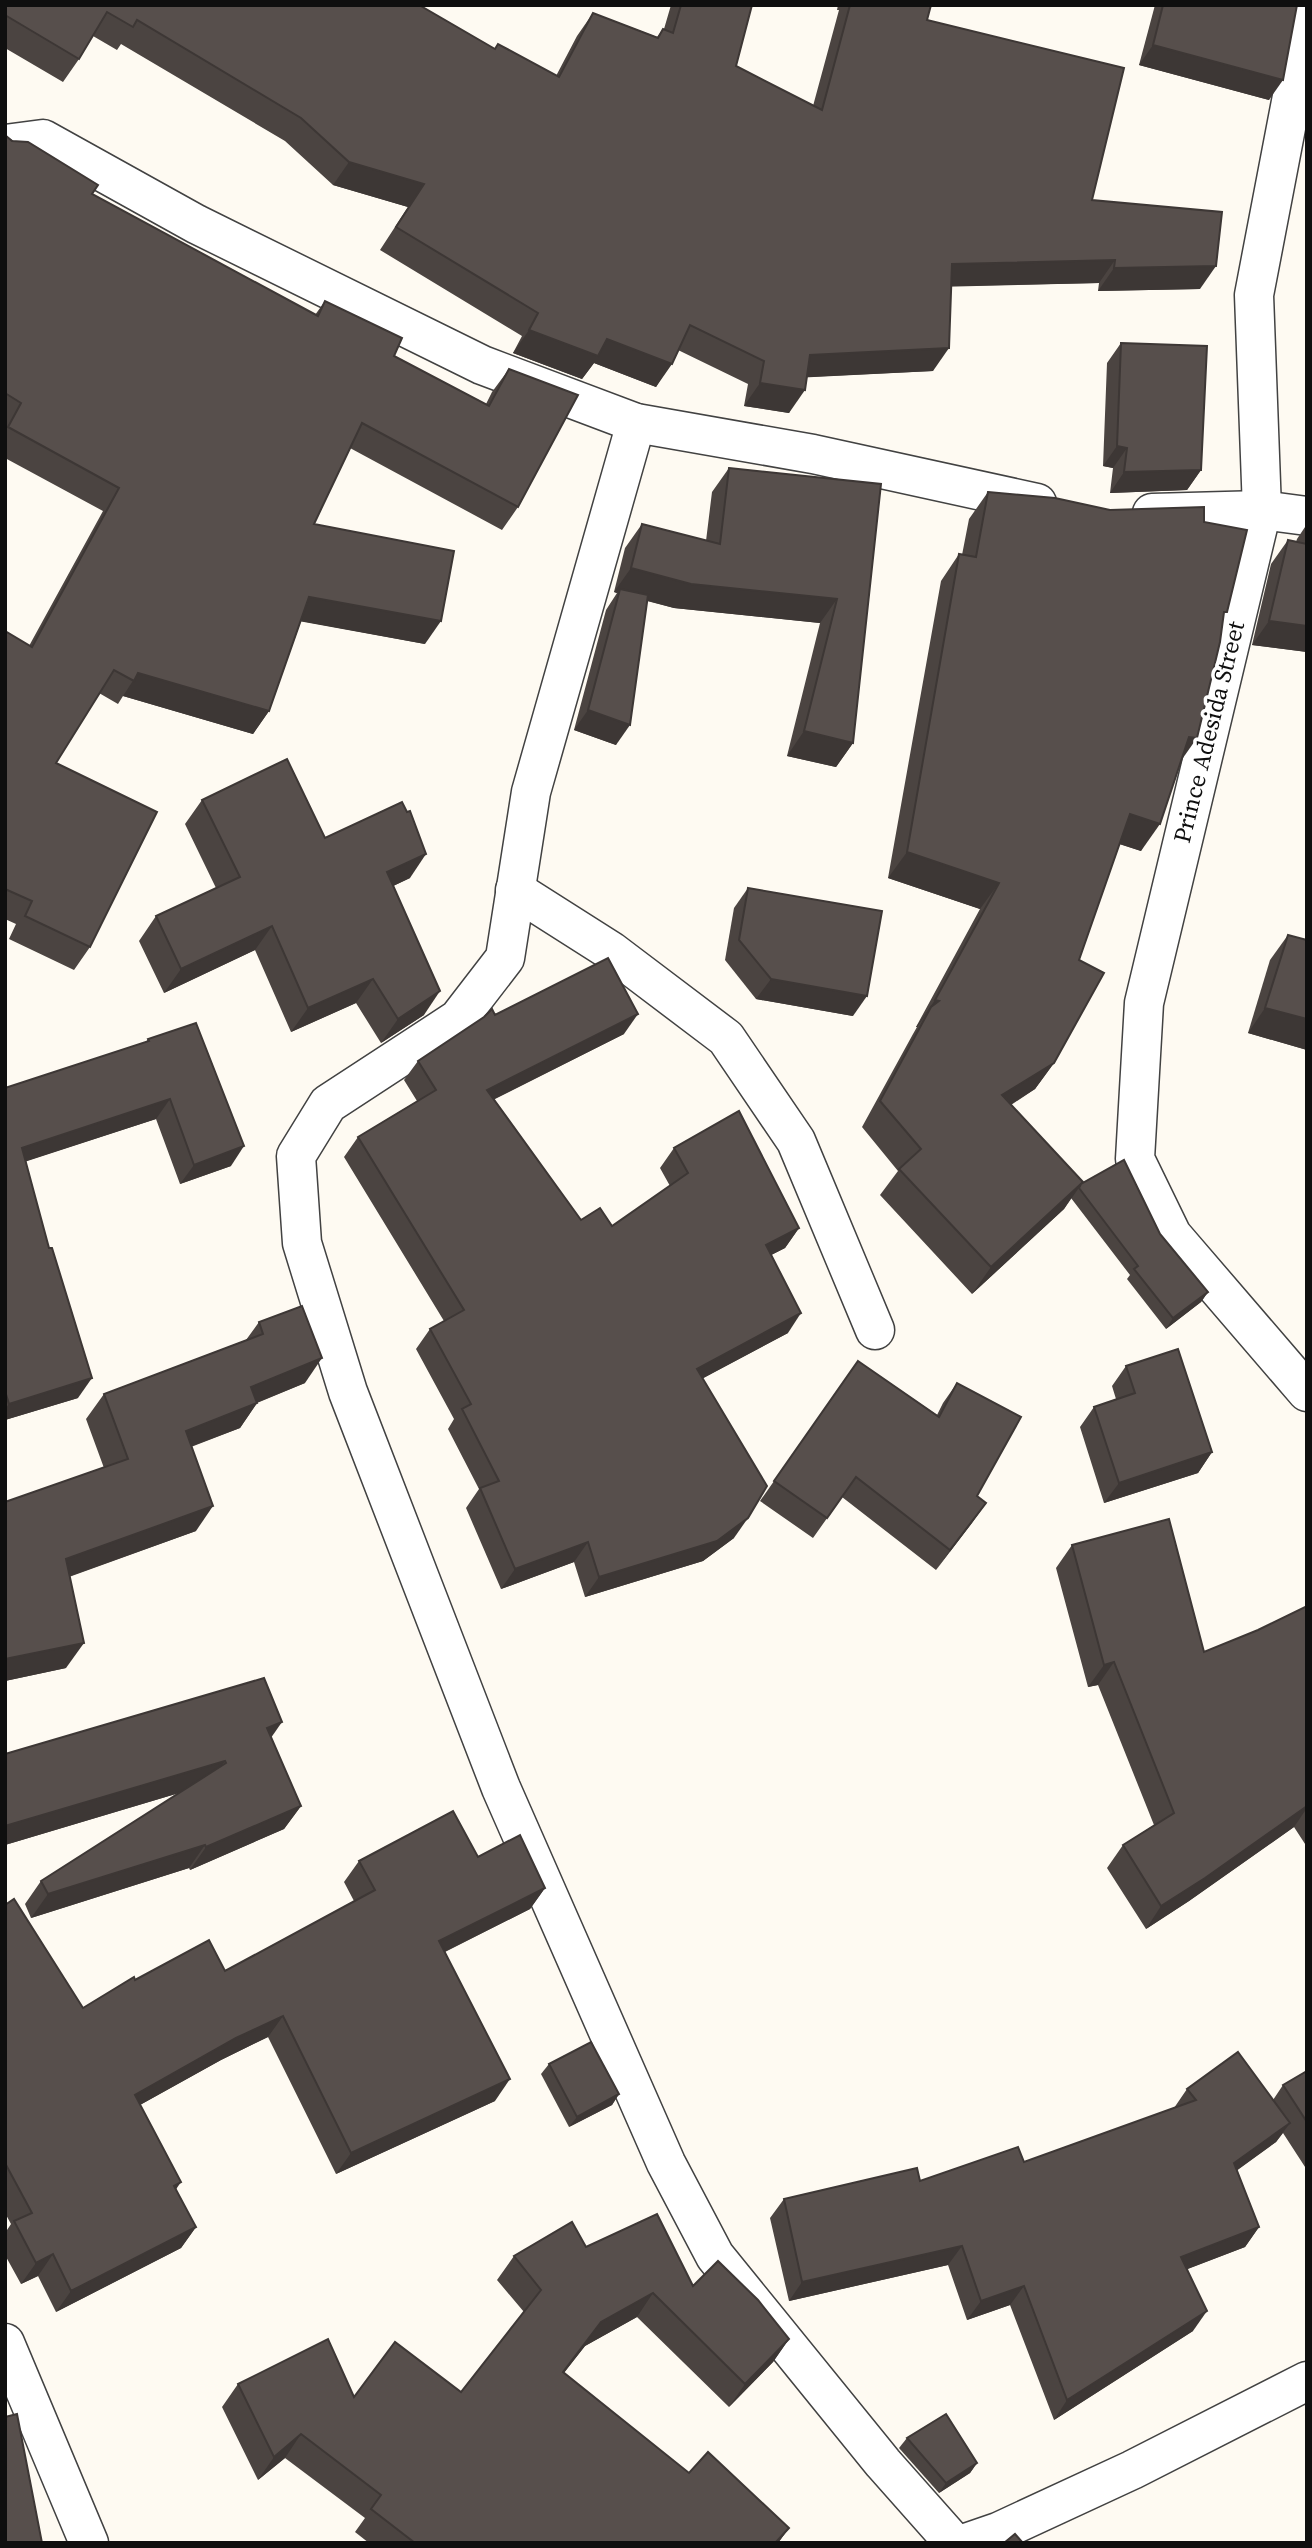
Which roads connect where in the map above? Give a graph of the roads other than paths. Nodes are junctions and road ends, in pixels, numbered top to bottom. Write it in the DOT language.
graph roads {
  1 [pos="1307,18"];
  2 [pos="5,144"];
  3 [pos="636,423"];
  4 [pos="1064,509"];
  5 [pos="1262,510"];
  6 [pos="1117,514"];
  7 [pos="1307,516"];
  8 [pos="515,890"];
  9 [pos="875,1330"];
  10 [pos="1307,1392"];
  11 [pos="5,2343"];
  12 [pos="1307,2381"];
  13 [pos="89,2543"];
  14 [pos="954,2543"];
  15 [pos="966,2543"];
  1 -- 5 [label="street, Prince Adesida Street"];
  2 -- 3 [label="street"];
  3 -- 4 [label="street"];
  3 -- 8 [label="street"];
  5 -- 6 [label="street"];
  5 -- 7 [label="street"];
  5 -- 10 [label="street, Prince Adesida Street"];
  8 -- 9 [label="street"];
  8 -- 14 [label="street"];
  11 -- 13 [label="street"];
  12 -- 15 [label="street"];
}
